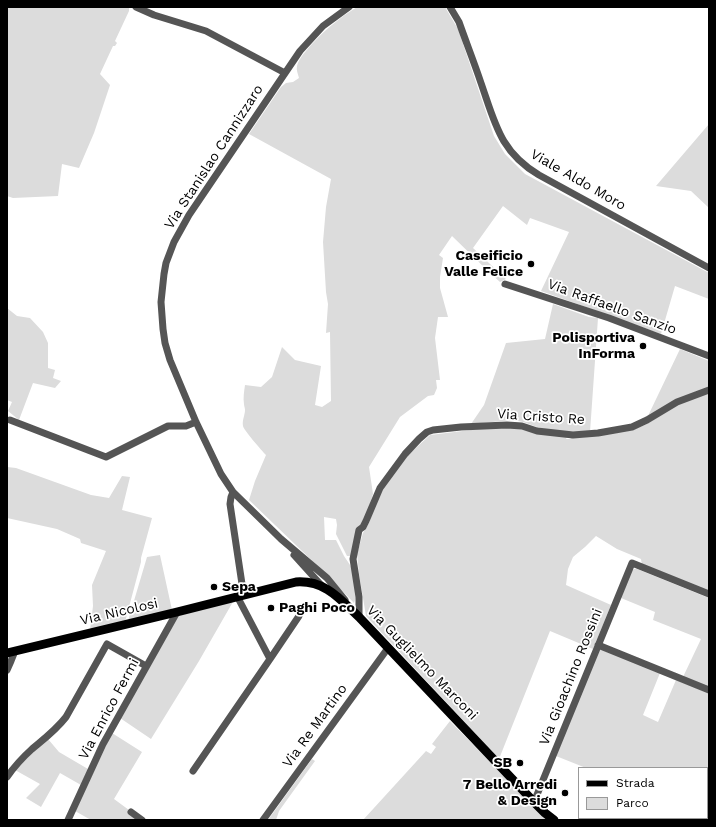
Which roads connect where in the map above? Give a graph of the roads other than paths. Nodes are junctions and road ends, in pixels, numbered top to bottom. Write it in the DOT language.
graph roads {
  1 [pos="136,7"];
  2 [pos="349,7"];
  3 [pos="450,7"];
  4 [pos="285,73"];
  5 [pos="709,268"];
  6 [pos="506,284"];
  7 [pos="709,356"];
  8 [pos="709,390"];
  9 [pos="10,420"];
  10 [pos="196,422"];
  11 [pos="233,492"];
  12 [pos="281,539"];
  13 [pos="323,586"];
  14 [pos="709,594"];
  15 [pos="241,595"];
  16 [pos="177,612"];
  17 [pos="300,616"];
  18 [pos="359,617"];
  19 [pos="598,645"];
  20 [pos="388,648"];
  21 [pos="11,652"];
  22 [pos="270,659"];
  23 [pos="146,666"];
  24 [pos="7,670"];
  25 [pos="709,690"];
  26 [pos="193,771"];
  27 [pos="7,777"];
  28 [pos="534,802"];
  29 [pos="131,812"];
  30 [pos="68,820"];
  31 [pos="142,820"];
  32 [pos="263,820"];
  33 [pos="554,820"];
  1 -- 4 [label="street"];
  2 -- 4 [label="street, Via Stanislao Cannizzaro"];
  3 -- 5 [label="street, Viale Aldo Moro"];
  4 -- 10 [label="street, Via Stanislao Cannizzaro"];
  6 -- 7 [label="street, Via Raffaello Sanzio"];
  8 -- 18 [label="street, Via Cristo Re"];
  9 -- 10 [label="street"];
  10 -- 11 [label="street, Via Stanislao Cannizzaro"];
  11 -- 12 [label="street, Via Stanislao Cannizzaro"];
  11 -- 15 [label="street"];
  12 -- 13 [label="street"];
  12 -- 18 [label="street"];
  13 -- 15 [label="main road, Via Guglielmo Marconi"];
  13 -- 18 [label="main road, Via Guglielmo Marconi"];
  14 -- 19 [label="street, Via Gioachino Rossini"];
  15 -- 16 [label="main road, Via Nicolosi"];
  15 -- 22 [label="street"];
  16 -- 21 [label="main road, Via Nicolosi"];
  16 -- 23 [label="street, Via Enrico Fermi"];
  17 -- 22 [label="street"];
  18 -- 20 [label="main road, Via Guglielmo Marconi"];
  19 -- 25 [label="street"];
  19 -- 28 [label="street, Via Gioachino Rossini"];
  20 -- 28 [label="main road, Via Guglielmo Marconi"];
  20 -- 32 [label="street, Via Re Martino"];
  21 -- 24 [label="street"];
  22 -- 26 [label="street"];
  23 -- 27 [label="street"];
  23 -- 30 [label="street, Via Enrico Fermi"];
  28 -- 33 [label="main road, Via Guglielmo Marconi"];
  29 -- 31 [label="street"];
}
